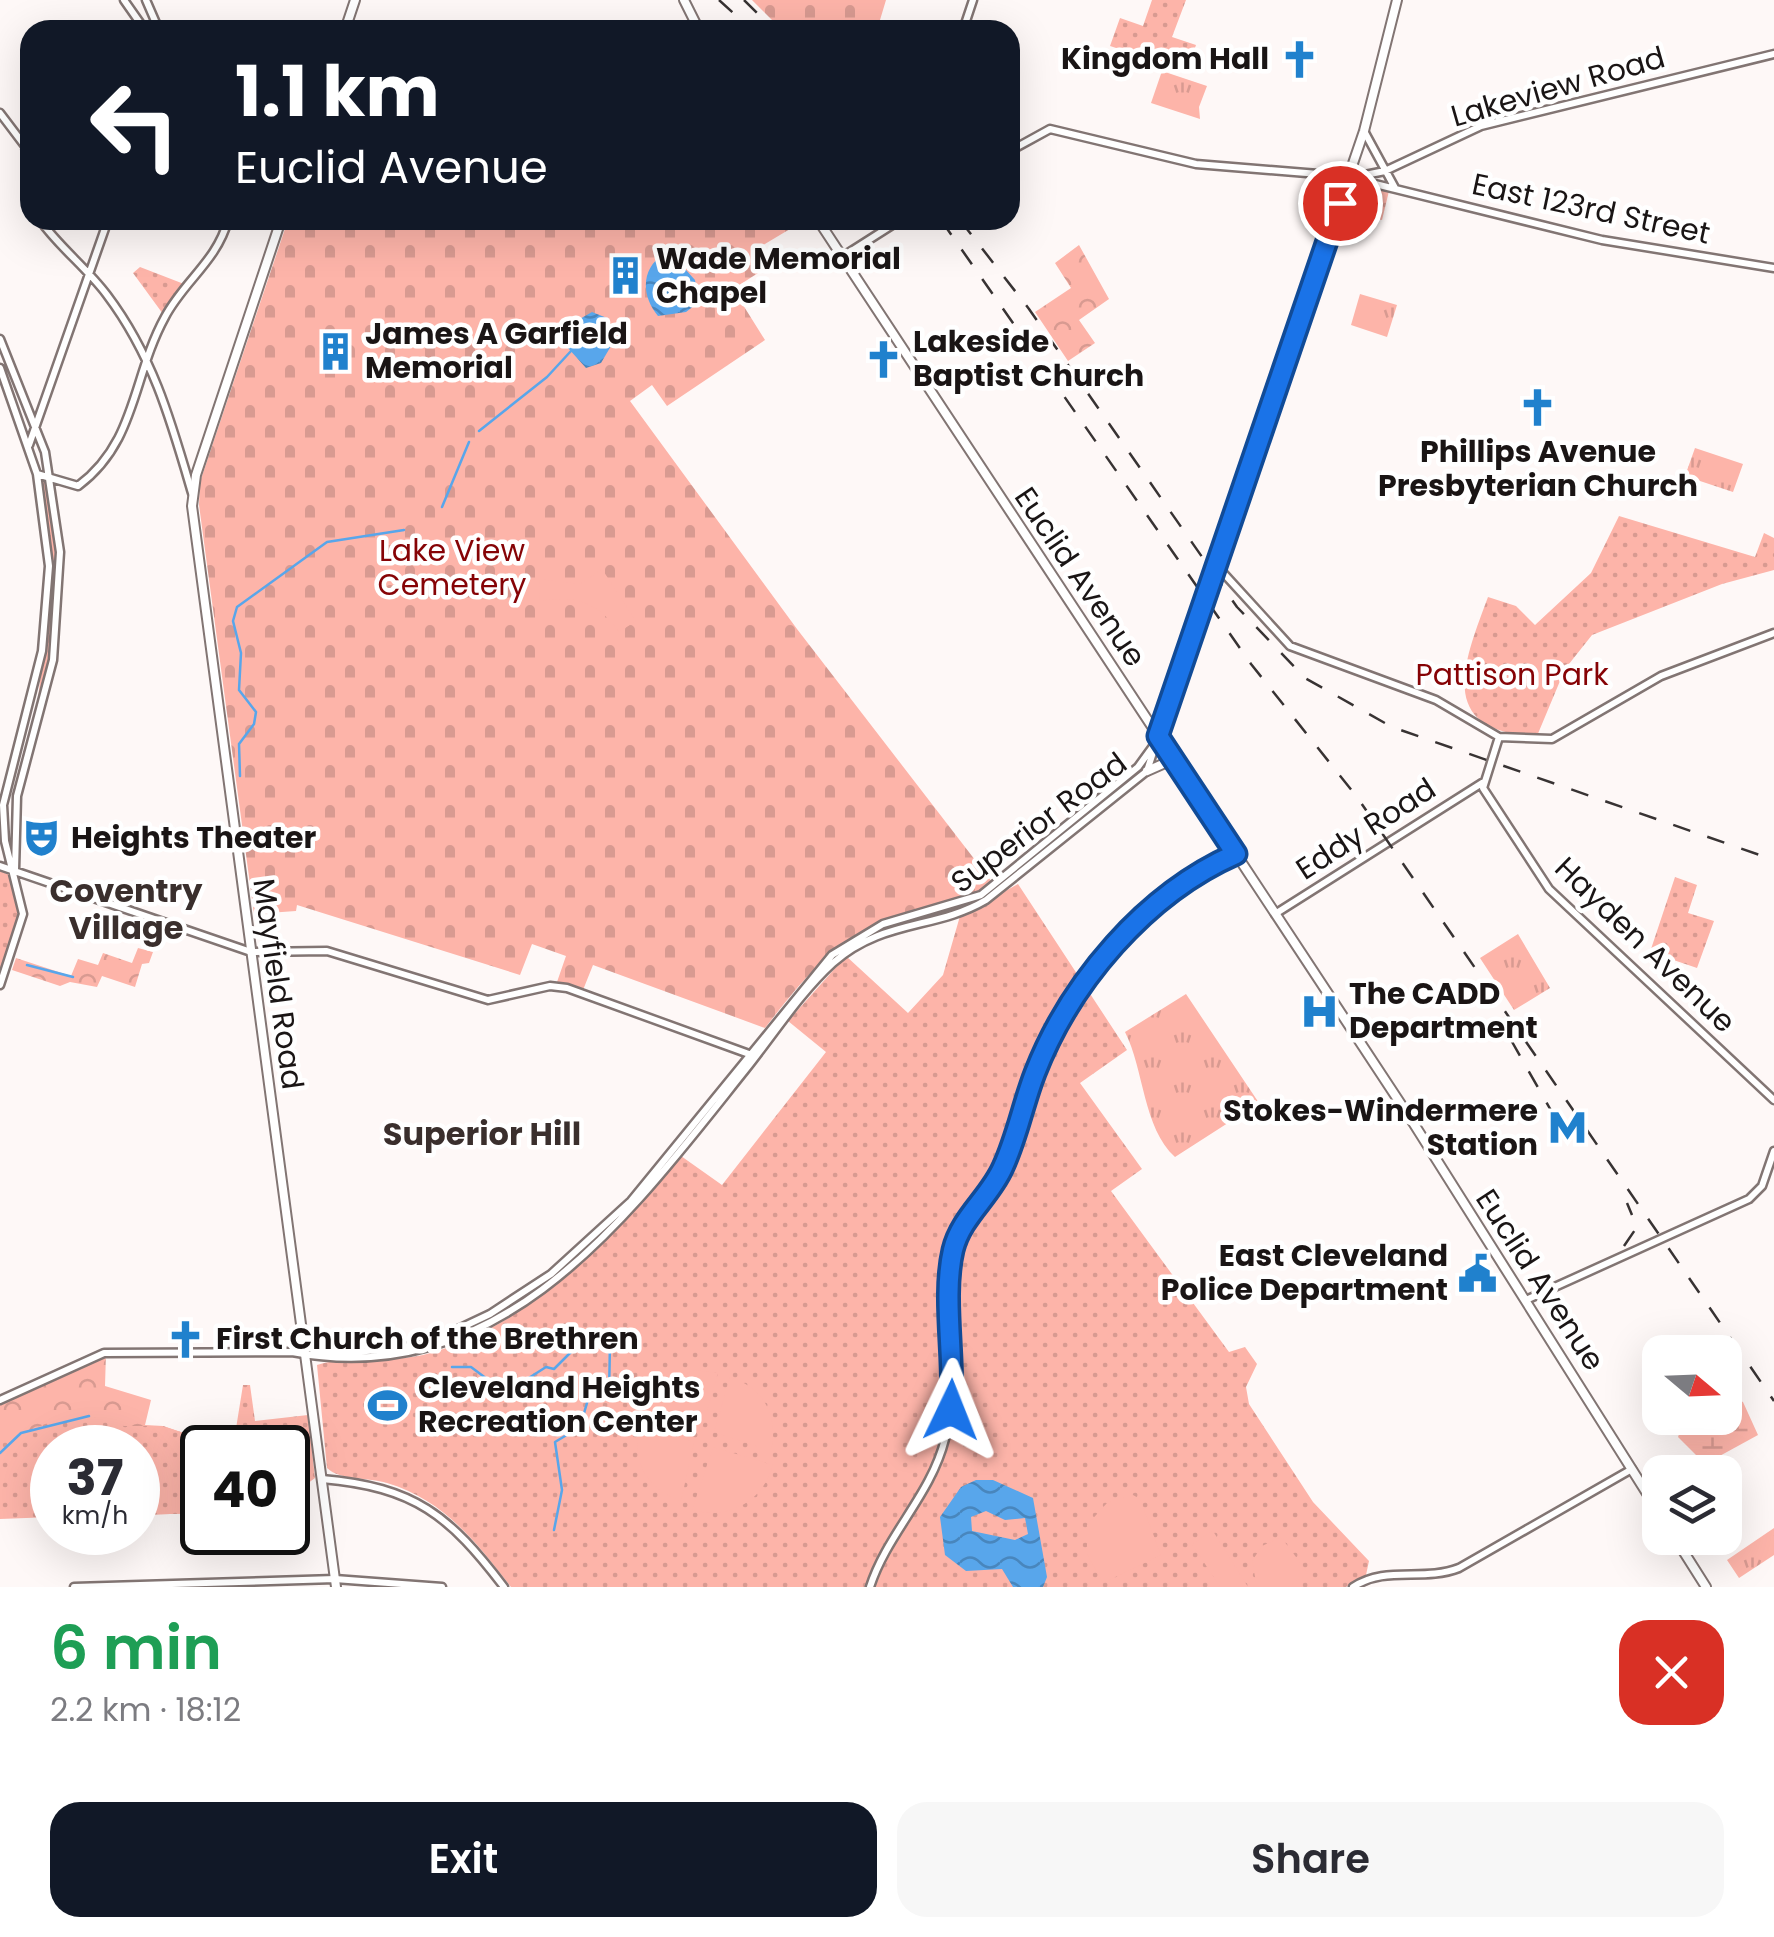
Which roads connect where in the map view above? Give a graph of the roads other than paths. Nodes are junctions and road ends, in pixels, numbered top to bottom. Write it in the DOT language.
graph roads {
  1 [pos="1396,0"];
  2 [pos="1774,54"];
  3 [pos="0,113"];
  4 [pos="1364,132"];
  5 [pos="20,137"];
  6 [pos="1020,146"];
  7 [pos="1385,171"];
  8 [pos="1348,177"];
  9 [pos="1400,190"];
  10 [pos="50,230"];
  11 [pos="105,230"];
  12 [pos="224,230"];
  13 [pos="279,230"];
  14 [pos="824,230"];
  15 [pos="884,230"];
  16 [pos="842,257"];
  17 [pos="1774,268"];
  18 [pos="90,272"];
  19 [pos="0,339"];
  20 [pos="148,360"];
  21 [pos="0,368"];
  22 [pos="43,405"];
  23 [pos="30,406"];
  24 [pos="37,424"];
  25 [pos="30,445"];
  26 [pos="38,474"];
  27 [pos="51,478"];
  28 [pos="192,494"];
  29 [pos="1216,565"];
  30 [pos="1774,632"];
  31 [pos="1158,736"];
  32 [pos="1499,737"];
  33 [pos="1177,766"];
  34 [pos="1148,771"];
  35 [pos="1482,783"];
  36 [pos="1236,854"];
  37 [pos="0,866"];
  38 [pos="15,871"];
  39 [pos="1275,914"];
  40 [pos="918,917"];
  41 [pos="251,952"];
  42 [pos="0,985"];
  43 [pos="751,1056"];
  44 [pos="1774,1100"];
  45 [pos="1774,1152"];
  46 [pos="1526,1300"];
  47 [pos="306,1356"];
  48 [pos="0,1400"];
  49 [pos="1632,1469"];
  50 [pos="322,1479"];
  51 [pos="1642,1485"];
  52 [pos="1685,1555"];
  53 [pos="336,1583"];
  54 [pos="74,1587"];
  55 [pos="442,1587"];
  56 [pos="504,1587"];
  57 [pos="870,1587"];
  58 [pos="1352,1587"];
  59 [pos="1706,1587"];
  1 -- 4 [label="main road"];
  2 -- 7 [label="street, Lakeview Road"];
  3 -- 5 [label="street"];
  4 -- 7 [label="street"];
  4 -- 8 [label="main road"];
  6 -- 8 [label="street, Lakeview Road"];
  7 -- 8 [label="street, Lakeview Road"];
  7 -- 9 [label="street"];
  8 -- 9 [label="street, East 123rd Street"];
  8 -- 29 [label="main road"];
  9 -- 17 [label="street, East 123rd Street"];
  10 -- 18 [label="street"];
  11 -- 18 [label="street"];
  12 -- 20 [label="street"];
  13 -- 28 [label="main road, Mayfield Road"];
  14 -- 16 [label="main road, Euclid Avenue"];
  15 -- 16 [label="street"];
  16 -- 31 [label="main road, Euclid Avenue"];
  18 -- 20 [label="street"];
  18 -- 22 [label="street"];
  19 -- 23 [label="street"];
  20 -- 27 [label="street"];
  20 -- 28 [label="street"];
  21 -- 25 [label="street"];
  22 -- 23 [label="street"];
  22 -- 24 [label="street"];
  23 -- 24 [label="street"];
  24 -- 25 [label="street"];
  24 -- 27 [label="street"];
  25 -- 26 [label="street"];
  26 -- 27 [label="street"];
  26 -- 38 [label="street"];
  27 -- 38 [label="street"];
  28 -- 41 [label="main road, Mayfield Road"];
  29 -- 31 [label="main road"];
  29 -- 32 [label="street"];
  30 -- 32 [label="street"];
  31 -- 33 [label="main road, Euclid Avenue"];
  31 -- 34 [label="street, Superior Road"];
  31 -- 40 [label="street, Superior Road"];
  32 -- 35 [label="street"];
  33 -- 34 [label="main road"];
  33 -- 36 [label="main road, Euclid Avenue"];
  34 -- 40 [label="street, Superior Road"];
  35 -- 39 [label="street, Eddy Road"];
  35 -- 44 [label="street, Hayden Avenue"];
  36 -- 39 [label="main road, Euclid Avenue"];
  36 -- 57 [label="street"];
  37 -- 38 [label="street"];
  38 -- 41 [label="street"];
  38 -- 42 [label="street"];
  39 -- 46 [label="main road, Euclid Avenue"];
  40 -- 43 [label="street, Superior Road"];
  41 -- 43 [label="street"];
  41 -- 47 [label="main road, Mayfield Road"];
  43 -- 47 [label="street, Superior Road"];
  45 -- 46 [label="street"];
  46 -- 49 [label="main road, Euclid Avenue"];
  47 -- 48 [label="street, Superior Road"];
  47 -- 50 [label="main road, Mayfield Road"];
  49 -- 51 [label="main road, Euclid Avenue"];
  49 -- 58 [label="street"];
  50 -- 53 [label="main road, Mayfield Road"];
  50 -- 56 [label="street"];
  52 -- 59 [label="main road"];
  53 -- 54 [label="street"];
  53 -- 55 [label="street"];
}
